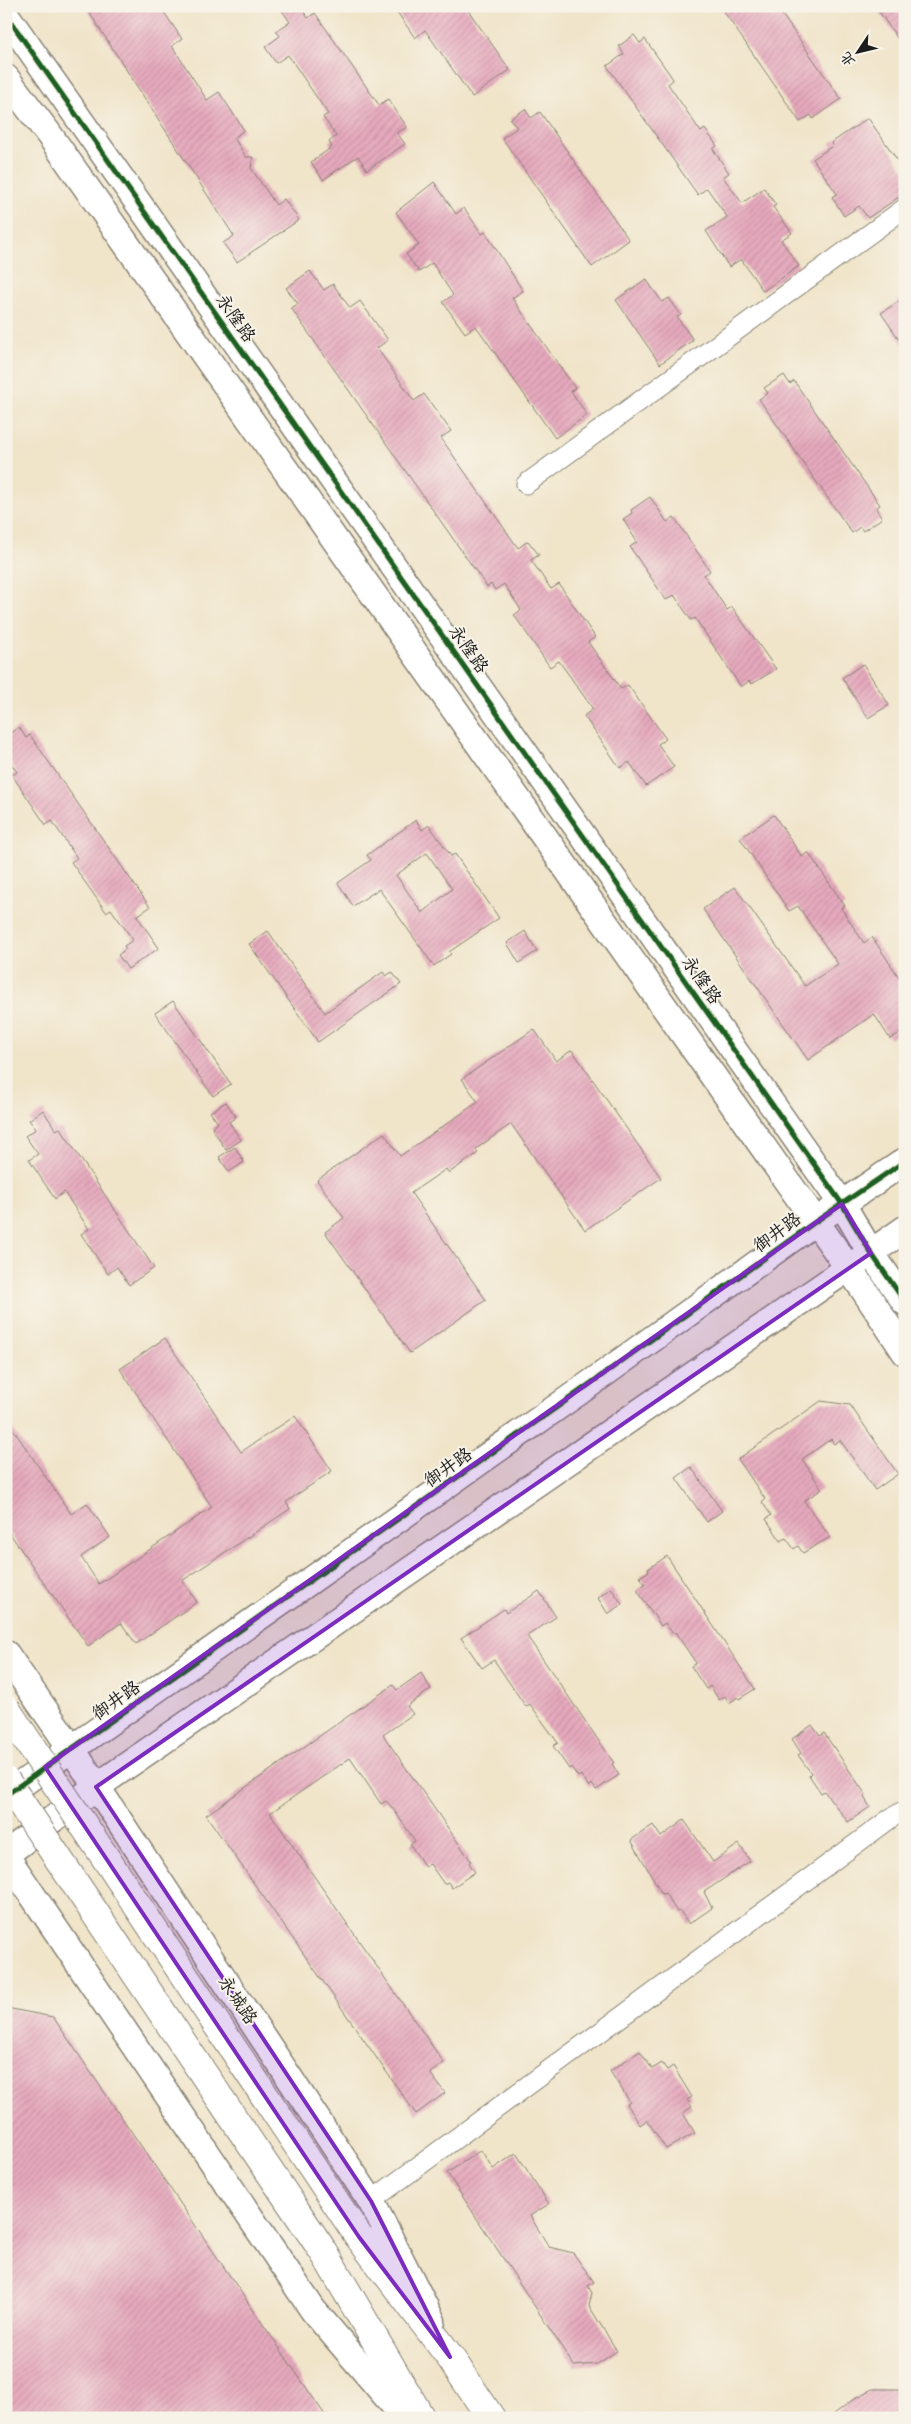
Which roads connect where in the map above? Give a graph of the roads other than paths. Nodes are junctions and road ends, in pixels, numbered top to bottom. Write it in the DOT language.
graph roads {
  1 [pos="6,15"];
  2 [pos="6,78"];
  3 [pos="905,208"];
  4 [pos="526,484"];
  5 [pos="905,1161"];
  6 [pos="842,1204"];
  7 [pos="816,1222"];
  8 [pos="905,1229"];
  9 [pos="871,1252"];
  10 [pos="848,1269"];
  11 [pos="905,1302"];
  12 [pos="905,1352"];
  13 [pos="6,1654"];
  14 [pos="6,1709"];
  15 [pos="71,1748"];
  16 [pos="6,1781"];
  17 [pos="96,1787"];
  18 [pos="6,1795"];
  19 [pos="905,1810"];
  20 [pos="6,1855"];
  21 [pos="372,2201"];
  22 [pos="450,2357"];
  23 [pos="405,2418"];
  24 [pos="421,2418"];
  25 [pos="491,2418"];
  1 -- 6 [label="street, 永隆路"];
  2 -- 7 [label="street"];
  3 -- 4 [label="street"];
  5 -- 6 [label="street, 御井路"];
  6 -- 7 [label="street, 御井路"];
  6 -- 9 [label="street, 永隆路"];
  7 -- 10 [label="street"];
  7 -- 15 [label="street, 御井路"];
  8 -- 9 [label="street"];
  9 -- 10 [label="street"];
  9 -- 11 [label="street, 永隆路"];
  10 -- 12 [label="street"];
  10 -- 17 [label="street"];
  13 -- 15 [label="street, 永城路"];
  14 -- 22 [label="main road, 永城路, bridge"];
  15 -- 17 [label="street, 永城路"];
  15 -- 18 [label="street, 御井路"];
  16 -- 24 [label="main road, bridge"];
  17 -- 20 [label="street"];
  17 -- 21 [label="street, 永城路"];
  19 -- 21 [label="street"];
  20 -- 23 [label="street"];
  21 -- 22 [label="street, 永城路"];
  22 -- 25 [label="main road, 永城路"];
}
